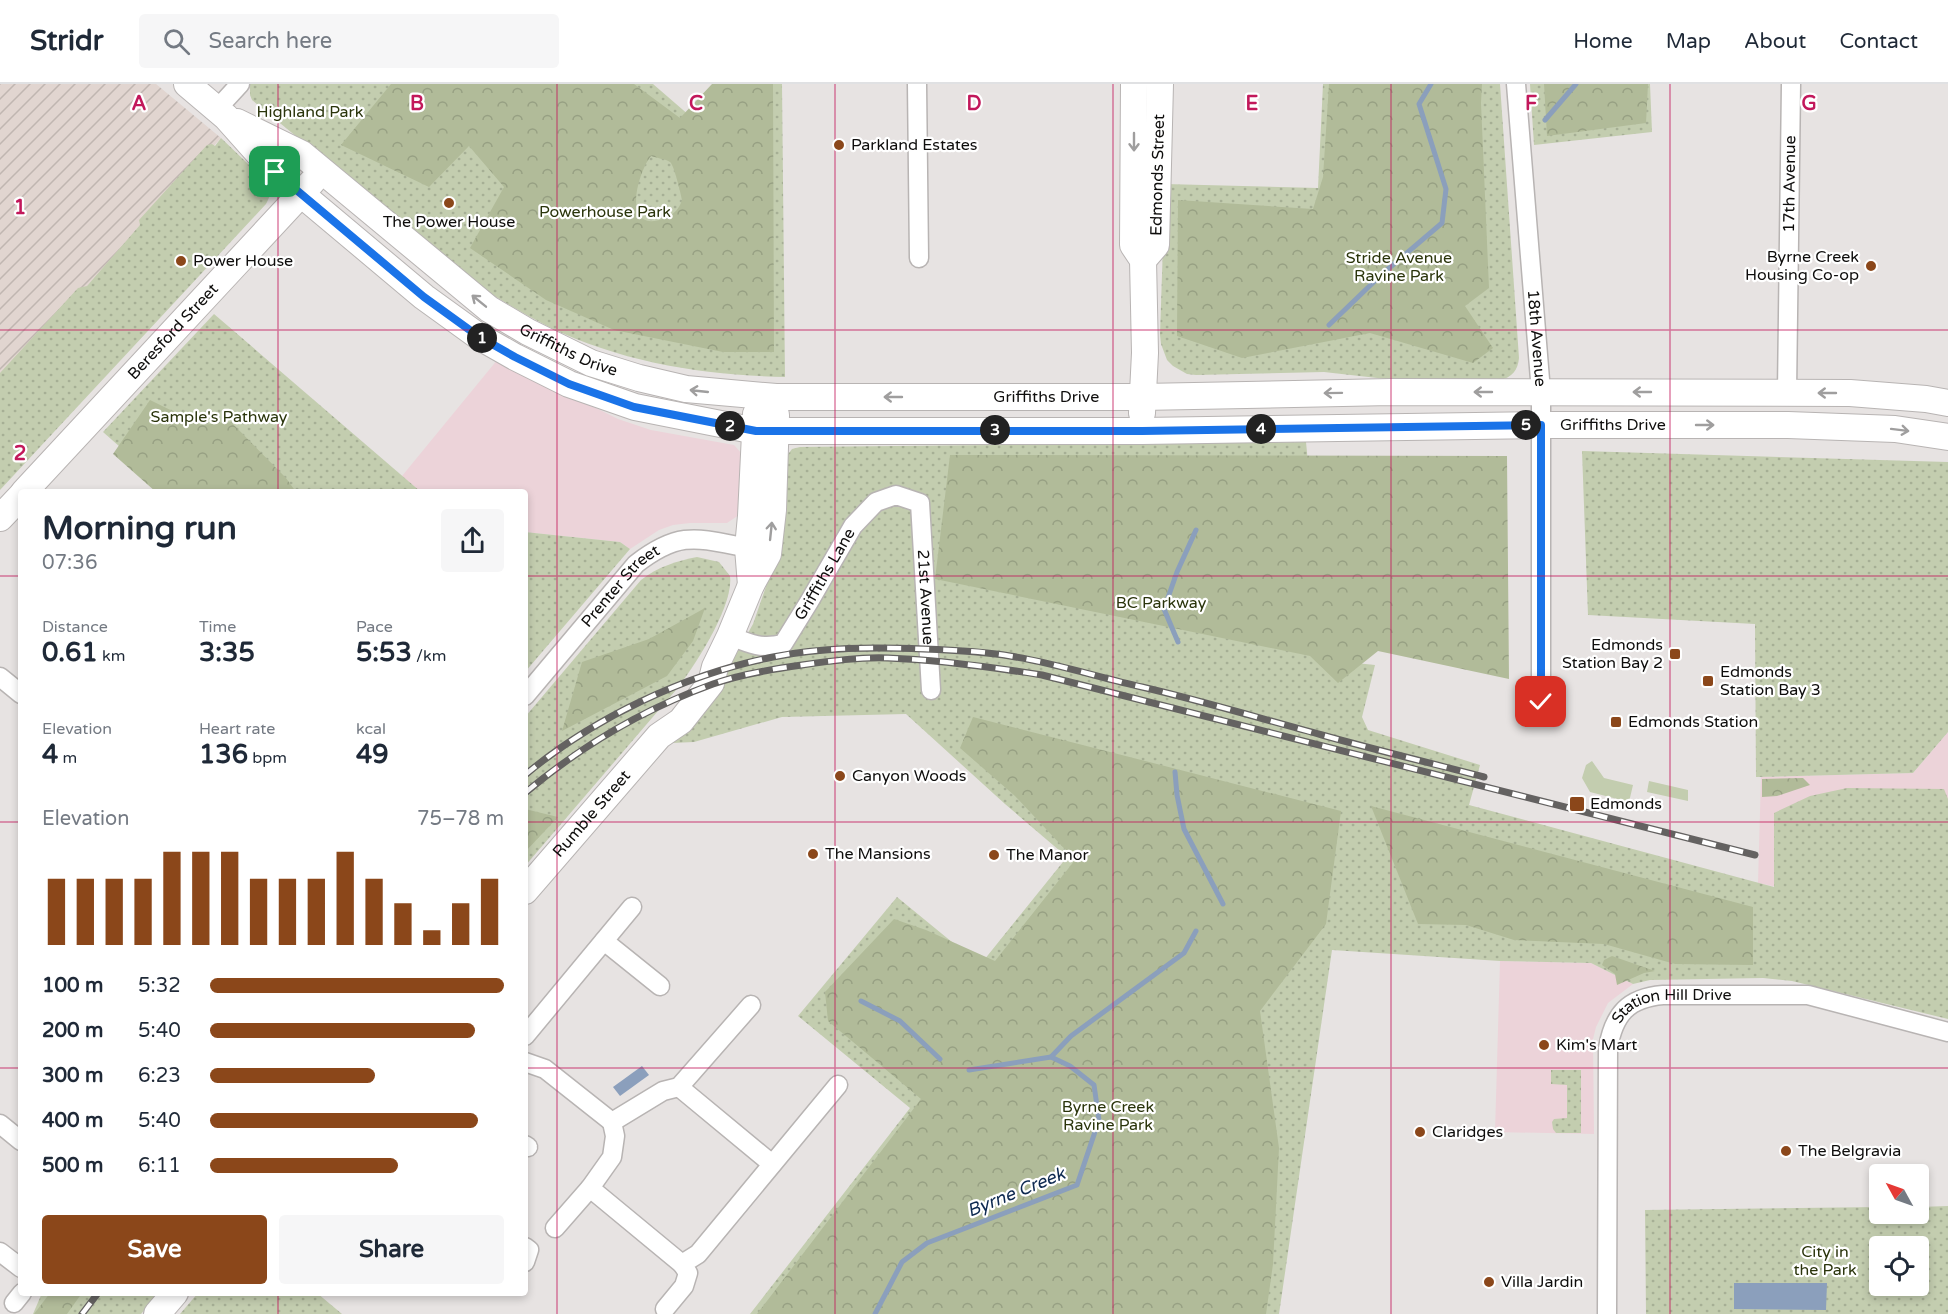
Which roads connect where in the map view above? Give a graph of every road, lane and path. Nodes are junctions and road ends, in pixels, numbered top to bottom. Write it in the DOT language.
graph roads {
  1 [pos="187,84"];
  2 [pos="240,84"];
  3 [pos="917,84"];
  4 [pos="1134,84"];
  5 [pos="1160,84"];
  6 [pos="1516,84"];
  7 [pos="1791,84"];
  8 [pos="221,113"];
  9 [pos="322,171"];
  10 [pos="301,194"];
  11 [pos="919,258"];
  12 [pos="1143,260"];
  13 [pos="1541,392"];
  14 [pos="1787,392"];
  15 [pos="767,397"];
  16 [pos="1142,397"];
  17 [pos="1948,403"];
  18 [pos="1541,425"];
  19 [pos="765,431"];
  20 [pos="1142,431"];
  21 [pos="1948,437"];
  22 [pos="27,489"];
  23 [pos="18,499"];
  24 [pos="920,503"];
  25 [pos="0,518"];
  26 [pos="748,548"];
  27 [pos="751,585"];
  28 [pos="730,636"];
  29 [pos="0,677"];
  30 [pos="932,690"];
  31 [pos="18,692"];
  32 [pos="528,692"];
  33 [pos="1541,702"];
  34 [pos="528,888"];
  35 [pos="632,907"];
  36 [pos="604,941"];
  37 [pos="660,986"];
  38 [pos="751,1005"];
  39 [pos="528,1032"];
  40 [pos="1948,1032"];
  41 [pos="528,1063"];
  42 [pos="838,1085"];
  43 [pos="679,1087"];
  44 [pos="612,1122"];
  45 [pos="0,1124"];
  46 [pos="18,1139"];
  47 [pos="772,1164"];
  48 [pos="590,1188"];
  49 [pos="555,1228"];
  50 [pos="0,1252"];
  51 [pos="682,1264"];
  52 [pos="18,1267"];
  53 [pos="172,1296"];
  54 [pos="665,1309"];
  55 [pos="157,1314"];
  56 [pos="1607,1314"];
  1 -- 8 [label="main road, Griffiths Drive"];
  2 -- 8 [label="street"];
  3 -- 11 [label="street"];
  4 -- 12 [label="main road, Edmonds Street, one-way"];
  5 -- 12 [label="main road, Edmonds Street"];
  6 -- 13 [label="street, 18th Avenue"];
  7 -- 14 [label="street, 17th Avenue"];
  8 -- 9 [label="main road, Griffiths Drive"];
  8 -- 10 [label="main road, Griffiths Drive"];
  9 -- 10 [label="main road, Beresford Street"];
  15 -- 9 [label="main road, Griffiths Drive, one-way"];
  10 -- 19 [label="main road, Griffiths Drive"];
  10 -- 22 [label="main road, Beresford Street"];
  12 -- 16 [label="main road, Edmonds Street"];
  14 -- 13 [label="main road, Griffiths Drive, one-way"];
  13 -- 16 [label="main road, Griffiths Drive, one-way"];
  13 -- 18 [label="street, 18th Avenue"];
  17 -- 14 [label="main road, Griffiths Drive, one-way"];
  16 -- 15 [label="main road, Griffiths Drive, one-way"];
  15 -- 19 [label="main road, Rumble Street"];
  16 -- 20 [label="main road, Edmonds Street"];
  18 -- 20 [label="main road, Griffiths Drive"];
  18 -- 21 [label="main road, Griffiths Drive, one-way"];
  18 -- 33 [label="street, 18th Avenue"];
  19 -- 20 [label="main road, Griffiths Drive"];
  19 -- 26 [label="main road, Rumble Street"];
  27 -- 19 [label="main road, Rumble Street, one-way"];
  23 -- 25 [label="main road"];
  24 -- 28 [label="street, Griffiths Lane"];
  24 -- 30 [label="street, 21st Avenue"];
  26 -- 27 [label="main road, Rumble Street"];
  26 -- 32 [label="street, Prenter Street"];
  27 -- 28 [label="main road, Rumble Street"];
  28 -- 34 [label="main road, Rumble Street"];
  29 -- 31 [label="street"];
  35 -- 36 [label="street"];
  36 -- 37 [label="street"];
  36 -- 39 [label="street"];
  38 -- 43 [label="street"];
  40 -- 56 [label="street, Station Hill Drive"];
  41 -- 44 [label="street"];
  42 -- 47 [label="street"];
  43 -- 44 [label="street"];
  43 -- 47 [label="street"];
  44 -- 48 [label="street"];
  45 -- 46 [label="street"];
  47 -- 51 [label="street"];
  48 -- 49 [label="street"];
  48 -- 51 [label="street"];
  50 -- 52 [label="street"];
  51 -- 54 [label="street"];
  53 -- 55 [label="main road"];
}
